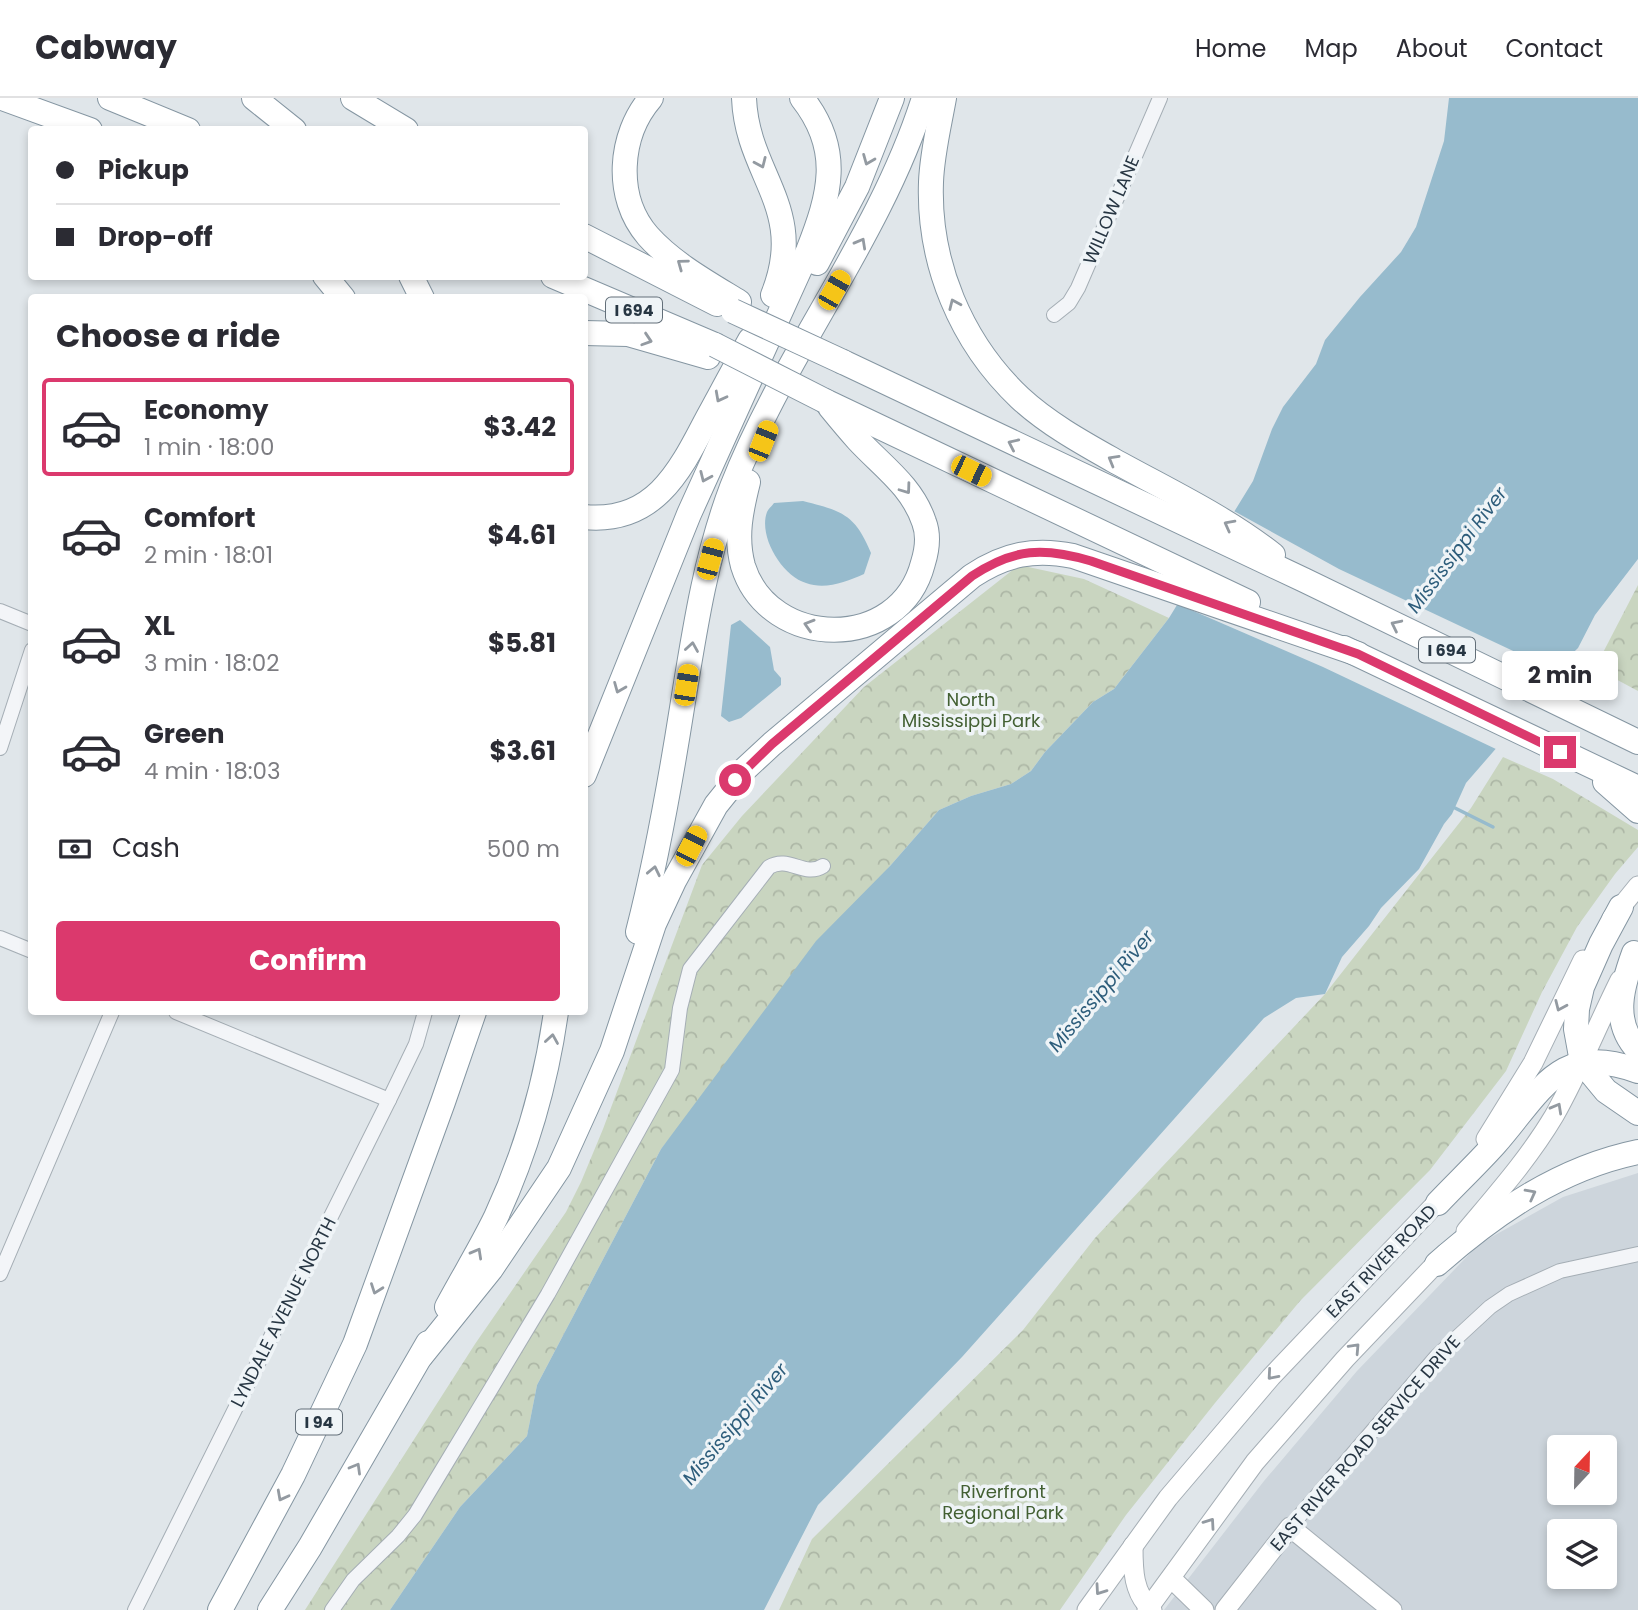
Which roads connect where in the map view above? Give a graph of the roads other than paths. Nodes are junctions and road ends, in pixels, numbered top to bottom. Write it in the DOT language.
graph roads {
  1 [pos="2,98"];
  2 [pos="110,98"];
  3 [pos="254,98"];
  4 [pos="354,98"];
  5 [pos="651,98"];
  6 [pos="744,98"];
  7 [pos="802,98"];
  8 [pos="892,98"];
  9 [pos="924,98"];
  10 [pos="944,98"];
  11 [pos="1160,98"];
  12 [pos="79,126"];
  13 [pos="178,126"];
  14 [pos="289,126"];
  15 [pos="399,126"];
  16 [pos="588,238"];
  17 [pos="328,280"];
  18 [pos="561,280"];
  19 [pos="340,294"];
  20 [pos="827,302"];
  21 [pos="784,304"];
  22 [pos="736,307"];
  23 [pos="1054,315"];
  24 [pos="588,333"];
  25 [pos="711,351"];
  26 [pos="825,401"];
  27 [pos="1167,505"];
  28 [pos="588,517"];
  29 [pos="0,611"];
  30 [pos="28,622"];
  31 [pos="1358,654"];
  32 [pos="28,662"];
  33 [pos="1638,740"];
  34 [pos="0,748"];
  35 [pos="1584,764"];
  36 [pos="588,765"];
  37 [pos="1638,788"];
  38 [pos="1638,811"];
  39 [pos="823,866"];
  40 [pos="1638,886"];
  41 [pos="1622,906"];
  42 [pos="0,938"];
  43 [pos="28,949"];
  44 [pos="1636,949"];
  45 [pos="111,1015"];
  46 [pos="183,1015"];
  47 [pos="424,1015"];
  48 [pos="473,1015"];
  49 [pos="489,1015"];
  50 [pos="555,1015"];
  51 [pos="1638,1050"];
  52 [pos="1583,1062"];
  53 [pos="1638,1071"];
  54 [pos="389,1100"];
  55 [pos="1638,1113"];
  56 [pos="1638,1152"];
  57 [pos="1438,1203"];
  58 [pos="531,1209"];
  59 [pos="399,1225"];
  60 [pos="1638,1254"];
  61 [pos="1437,1264"];
  62 [pos="0,1275"];
  63 [pos="421,1356"];
  64 [pos="1290,1527"];
  65 [pos="1133,1546"];
  66 [pos="1171,1578"];
  67 [pos="1149,1609"];
  68 [pos="135,1610"];
  69 [pos="220,1610"];
  70 [pos="270,1610"];
  71 [pos="332,1610"];
  72 [pos="1087,1610"];
  73 [pos="1204,1610"];
  74 [pos="1225,1610"];
  75 [pos="1392,1610"];
  1 -- 12 [label="highway"];
  2 -- 13 [label="highway"];
  3 -- 14 [label="highway"];
  4 -- 15 [label="highway"];
  22 -- 5 [label="highway, one-way"];
  6 -- 28 [label="highway, one-way"];
  7 -- 21 [label="highway"];
  8 -- 21 [label="highway, one-way"];
  20 -- 9 [label="highway, one-way"];
  27 -- 10 [label="highway, one-way"];
  11 -- 23 [label="street, WILLOW LANE"];
  16 -- 22 [label="highway, I 694"];
  17 -- 19 [label="highway"];
  18 -- 25 [label="highway, I 694"];
  26 -- 20 [label="highway, one-way"];
  58 -- 20 [label="highway, one-way"];
  21 -- 36 [label="highway, one-way"];
  27 -- 22 [label="highway, I 694, one-way, bridge"];
  24 -- 25 [label="highway, one-way"];
  25 -- 26 [label="highway, I 694, bridge"];
  26 -- 31 [label="highway, I 694"];
  33 -- 27 [label="highway, I 694, one-way"];
  29 -- 30 [label="street"];
  31 -- 35 [label="highway, I 694"];
  31 -- 58 [label="highway"];
  32 -- 34 [label="street"];
  35 -- 37 [label="highway, I 694"];
  35 -- 38 [label="highway"];
  39 -- 71 [label="street"];
  40 -- 41 [label="street, EAST RIVER ROAD"];
  41 -- 52 [label="highway"];
  41 -- 57 [label="street, EAST RIVER ROAD, one-way"];
  42 -- 43 [label="street"];
  44 -- 51 [label="highway"];
  44 -- 52 [label="street"];
  45 -- 62 [label="street"];
  46 -- 54 [label="street"];
  47 -- 54 [label="street, LYNDALE AVENUE NORTH"];
  48 -- 59 [label="highway, I 94"];
  49 -- 59 [label="highway"];
  63 -- 50 [label="highway, one-way"];
  52 -- 53 [label="highway"];
  52 -- 55 [label="highway"];
  52 -- 57 [label="highway"];
  61 -- 52 [label="street, one-way"];
  54 -- 68 [label="street, LYNDALE AVENUE NORTH"];
  61 -- 56 [label="highway, one-way"];
  57 -- 65 [label="street, EAST RIVER ROAD, one-way"];
  58 -- 63 [label="highway"];
  59 -- 69 [label="highway, I 94, one-way"];
  60 -- 64 [label="street, EAST RIVER ROAD SERVICE DRIVE"];
  66 -- 61 [label="street, one-way"];
  70 -- 63 [label="highway, one-way"];
  64 -- 74 [label="street, EAST RIVER ROAD SERVICE DRIVE"];
  64 -- 75 [label="street"];
  65 -- 67 [label="street"];
  65 -- 72 [label="street, EAST RIVER ROAD, one-way"];
  66 -- 67 [label="street"];
  66 -- 73 [label="street"];
}
